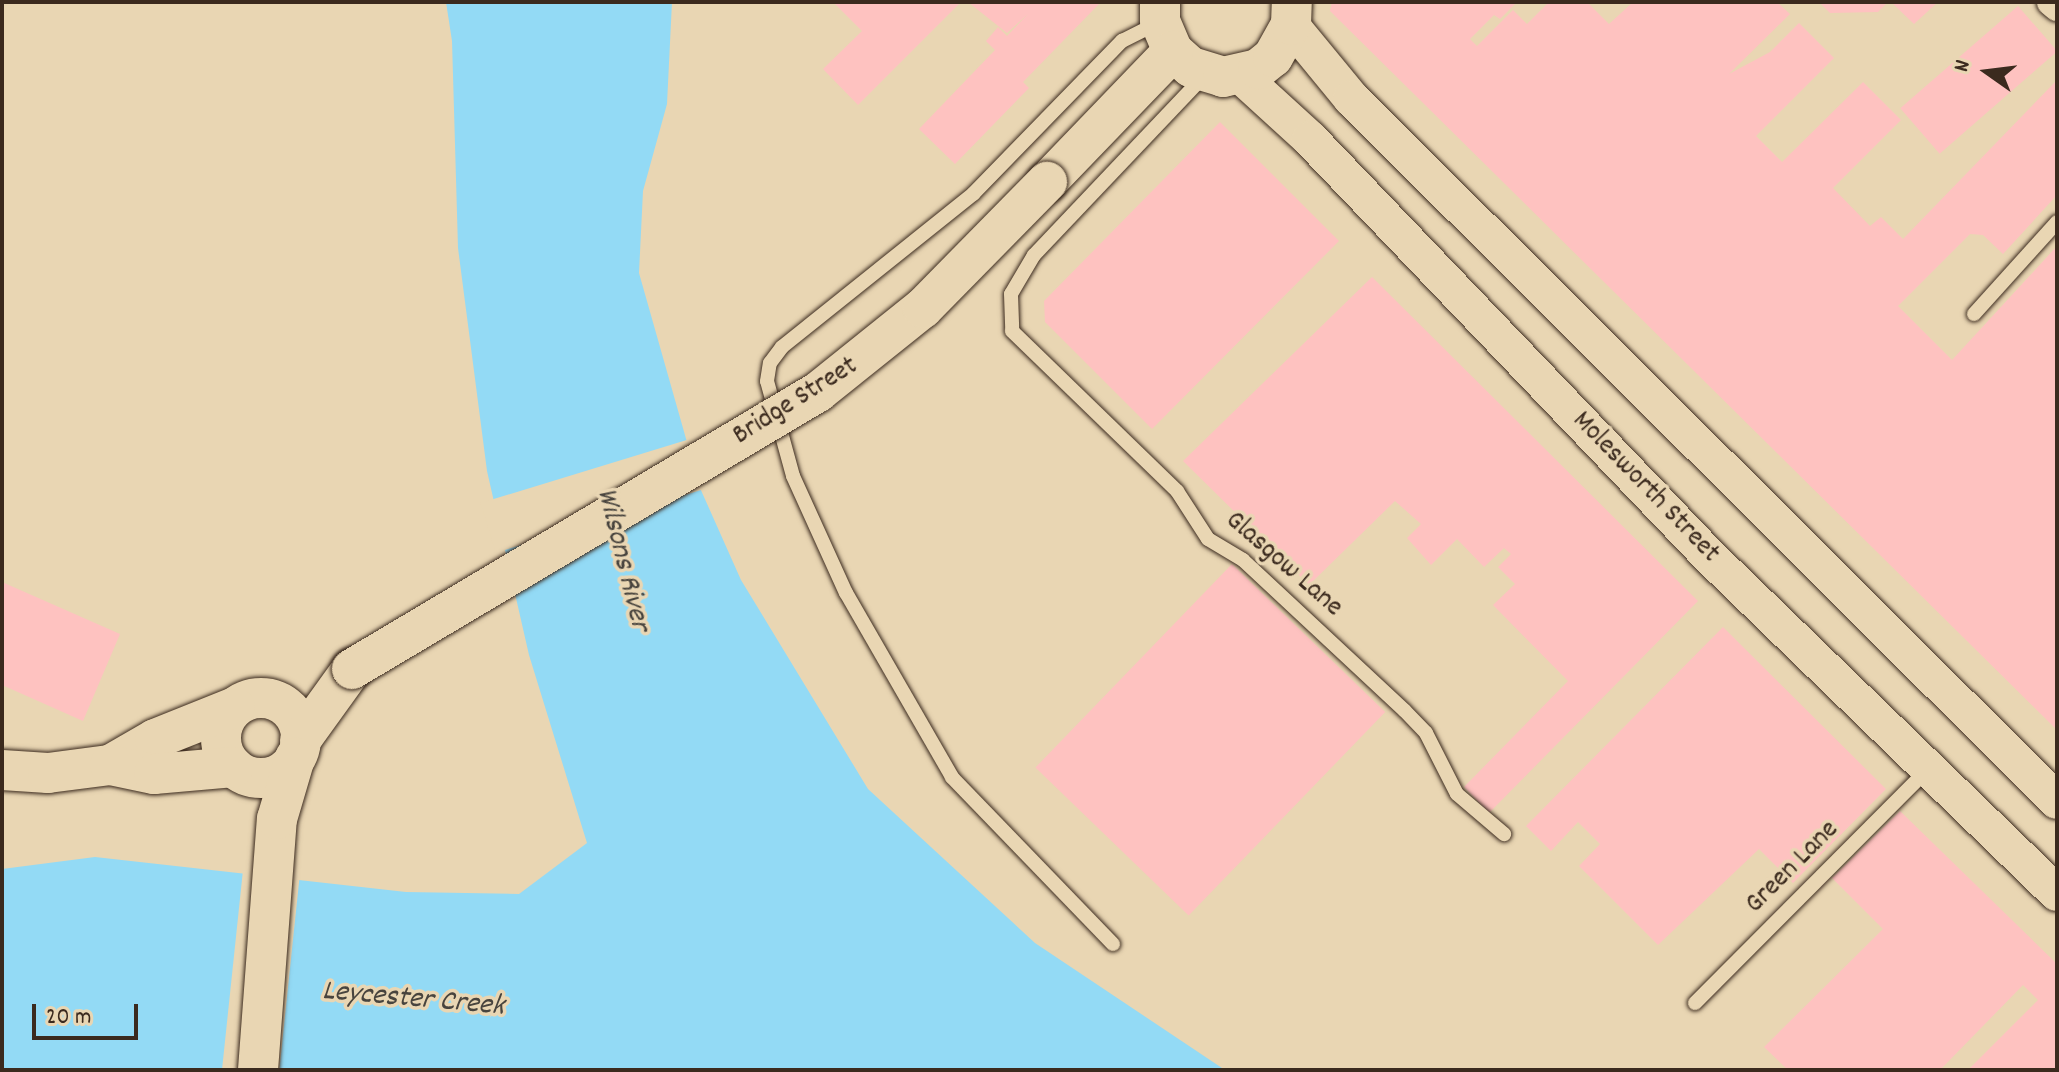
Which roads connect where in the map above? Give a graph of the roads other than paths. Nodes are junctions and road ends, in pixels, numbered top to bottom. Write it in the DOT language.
graph roads {
  1 [pos="2051,2"];
  2 [pos="2057,7"];
  3 [pos="1292,13"];
  4 [pos="1164,25"];
  5 [pos="1223,75"];
  6 [pos="2057,222"];
  7 [pos="1974,314"];
  8 [pos="352,669"];
  9 [pos="253,703"];
  10 [pos="298,749"];
  11 [pos="110,765"];
  12 [pos="1928,769"];
  13 [pos="2,770"];
  14 [pos="244,772"];
  15 [pos="2057,801"];
  16 [pos="277,819"];
  17 [pos="1504,834"];
  18 [pos="2057,893"];
  19 [pos="1113,944"];
  20 [pos="1695,1003"];
  21 [pos="258,1070"];
  1 -- 2 [label="street"];
  3 -- 5 [label="main road"];
  3 -- 15 [label="street"];
  4 -- 5 [label="main road"];
  4 -- 8 [label="main road, Bridge Street, bridge"];
  4 -- 19 [label="lane"];
  5 -- 12 [label="street, Molesworth Street"];
  5 -- 17 [label="lane, Glasgow Lane"];
  6 -- 7 [label="lane"];
  8 -- 9 [label="main road, Bridge Street"];
  8 -- 10 [label="main road, Bridge Street"];
  9 -- 10 [label="main road"];
  9 -- 11 [label="main road, Bridge Street"];
  9 -- 14 [label="main road"];
  10 -- 14 [label="main road"];
  10 -- 16 [label="main road"];
  11 -- 13 [label="main road, Bridge Street"];
  11 -- 14 [label="main road, Bridge Street"];
  12 -- 18 [label="street, Molesworth Street"];
  12 -- 20 [label="lane, Green Lane"];
  14 -- 16 [label="main road"];
  16 -- 21 [label="main road"];
}
